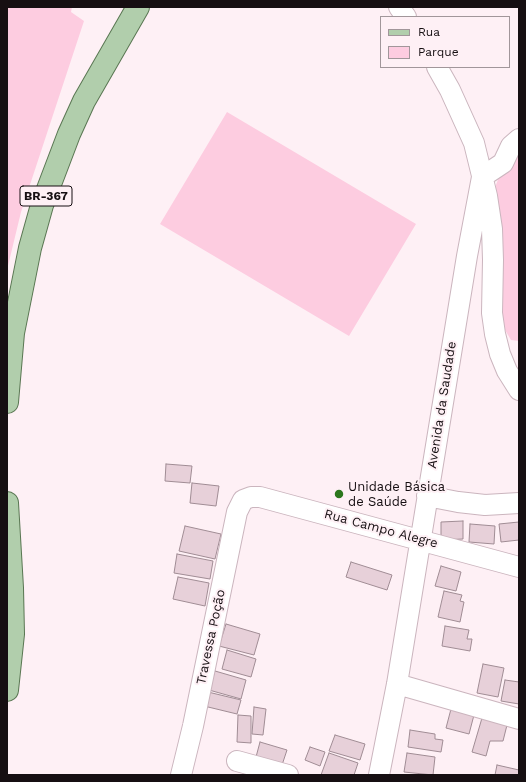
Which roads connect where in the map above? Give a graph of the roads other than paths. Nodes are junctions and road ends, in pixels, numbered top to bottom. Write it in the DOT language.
graph roads {
  1 [pos="138,7"];
  2 [pos="399,7"];
  3 [pos="405,16"];
  4 [pos="438,68"];
  5 [pos="519,139"];
  6 [pos="482,177"];
  7 [pos="519,390"];
  8 [pos="7,402"];
  9 [pos="427,496"];
  10 [pos="243,500"];
  11 [pos="7,503"];
  12 [pos="519,503"];
  13 [pos="420,540"];
  14 [pos="519,567"];
  15 [pos="397,684"];
  16 [pos="7,690"];
  17 [pos="519,719"];
  18 [pos="237,761"];
  19 [pos="181,775"];
  20 [pos="288,775"];
  21 [pos="379,775"];
  1 -- 8 [label="main road, BR-367"];
  2 -- 3 [label="street"];
  4 -- 6 [label="street"];
  5 -- 6 [label="street"];
  6 -- 7 [label="street"];
  6 -- 9 [label="street, Avenida da Saudade"];
  9 -- 12 [label="street"];
  9 -- 13 [label="street, Avenida da Saudade"];
  10 -- 13 [label="street, Rua Campo Alegre"];
  10 -- 19 [label="street, Travessa Poção"];
  11 -- 16 [label="main road"];
  13 -- 14 [label="street, Rua Campo Alegre"];
  13 -- 15 [label="street, Avenida da Saudade"];
  15 -- 17 [label="street"];
  15 -- 21 [label="street, Avenida da Saudade"];
  18 -- 20 [label="street"];
}
